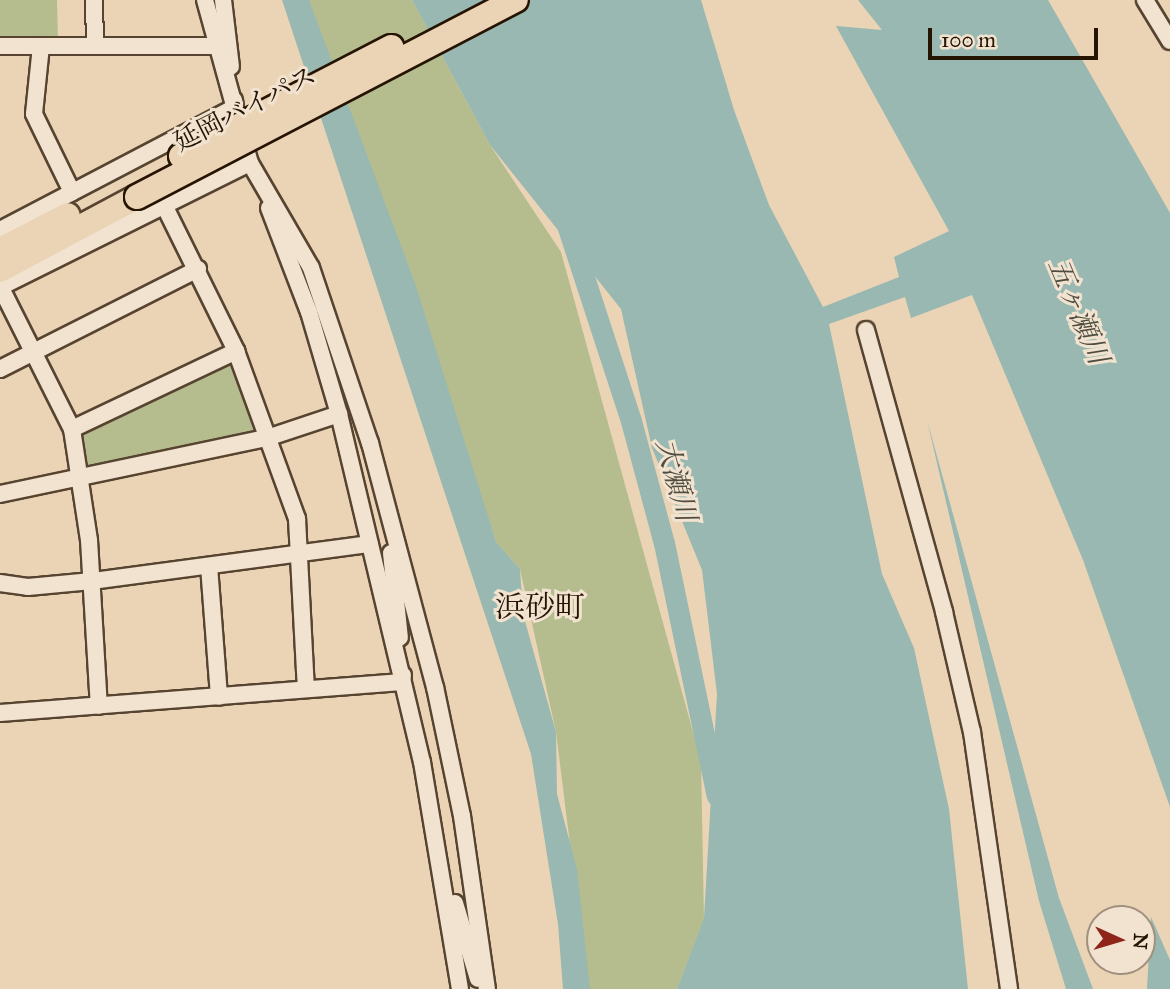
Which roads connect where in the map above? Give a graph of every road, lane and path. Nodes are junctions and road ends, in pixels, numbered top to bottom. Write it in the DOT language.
graph roads {
  1 [pos="94,0"];
  2 [pos="205,0"];
  3 [pos="223,0"];
  4 [pos="482,0"];
  5 [pos="516,0"];
  6 [pos="1145,0"];
  7 [pos="1170,41"];
  8 [pos="95,45"];
  9 [pos="0,46"];
  10 [pos="41,46"];
  11 [pos="218,46"];
  12 [pos="235,107"];
  13 [pos="250,163"];
  14 [pos="134,190"];
  15 [pos="72,192"];
  16 [pos="272,200"];
  17 [pos="164,205"];
  18 [pos="0,230"];
  19 [pos="0,250"];
  20 [pos="198,269"];
  21 [pos="0,270"];
  22 [pos="0,286"];
  23 [pos="866,330"];
  24 [pos="236,351"];
  25 [pos="32,354"];
  26 [pos="0,369"];
  27 [pos="340,414"];
  28 [pos="72,429"];
  29 [pos="270,437"];
  30 [pos="83,480"];
  31 [pos="0,494"];
  32 [pos="395,535"];
  33 [pos="370,544"];
  34 [pos="298,556"];
  35 [pos="209,566"];
  36 [pos="92,581"];
  37 [pos="0,583"];
  38 [pos="402,682"];
  39 [pos="306,689"];
  40 [pos="219,697"];
  41 [pos="99,706"];
  42 [pos="0,713"];
  43 [pos="442,873"];
  44 [pos="460,989"];
  45 [pos="486,989"];
  46 [pos="1009,989"];
  1 -- 8 [label="street"];
  2 -- 11 [label="street"];
  3 -- 12 [label="street"];
  4 -- 14 [label="highway, 延岡バイパス, bridge"];
  5 -- 14 [label="highway, 延岡バイパス, bridge"];
  6 -- 7 [label="street"];
  8 -- 10 [label="street"];
  8 -- 11 [label="street"];
  9 -- 10 [label="street"];
  10 -- 15 [label="street"];
  11 -- 12 [label="street"];
  12 -- 13 [label="street"];
  12 -- 15 [label="street"];
  13 -- 16 [label="street"];
  13 -- 17 [label="street"];
  14 -- 19 [label="highway, 延岡バイパス"];
  14 -- 21 [label="highway, 延岡バイパス"];
  15 -- 18 [label="street"];
  16 -- 27 [label="street"];
  16 -- 32 [label="street"];
  17 -- 20 [label="street"];
  17 -- 22 [label="street"];
  20 -- 24 [label="street"];
  20 -- 25 [label="street"];
  22 -- 25 [label="street"];
  23 -- 46 [label="street"];
  24 -- 28 [label="street"];
  24 -- 29 [label="street"];
  25 -- 26 [label="street"];
  25 -- 28 [label="street"];
  27 -- 29 [label="street"];
  27 -- 33 [label="street"];
  28 -- 30 [label="street"];
  29 -- 30 [label="street"];
  29 -- 34 [label="street"];
  30 -- 31 [label="street"];
  30 -- 36 [label="street"];
  32 -- 38 [label="street"];
  32 -- 45 [label="street"];
  33 -- 34 [label="street"];
  33 -- 38 [label="street"];
  34 -- 35 [label="street"];
  34 -- 39 [label="street"];
  35 -- 36 [label="street"];
  35 -- 40 [label="street"];
  36 -- 37 [label="street"];
  36 -- 41 [label="street"];
  38 -- 39 [label="street"];
  38 -- 43 [label="street"];
  39 -- 40 [label="street"];
  40 -- 41 [label="street"];
  41 -- 42 [label="street"];
  43 -- 44 [label="street"];
  43 -- 45 [label="street"];
}
